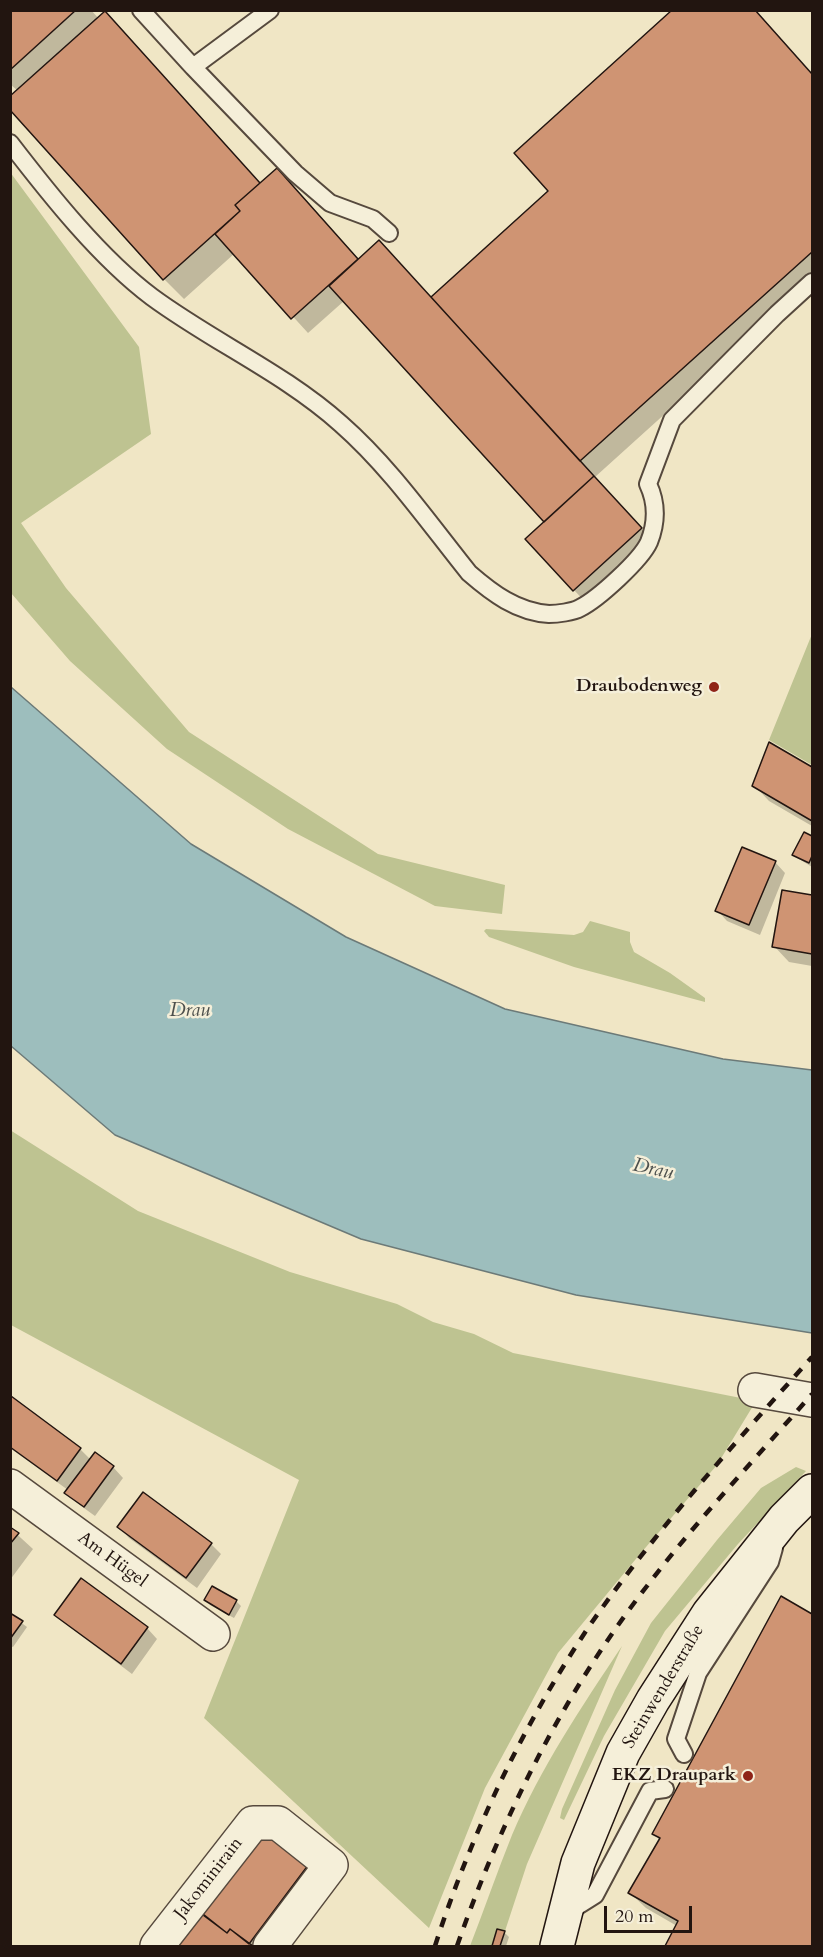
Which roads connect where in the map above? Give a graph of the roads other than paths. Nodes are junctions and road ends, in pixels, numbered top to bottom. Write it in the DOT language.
graph roads {
  1 [pos="141,10"];
  2 [pos="270,10"];
  3 [pos="193,68"];
  4 [pos="10,143"];
  5 [pos="389,233"];
  6 [pos="813,282"];
  7 [pos="755,1390"];
  8 [pos="813,1400"];
  9 [pos="10,1486"];
  10 [pos="813,1491"];
  11 [pos="784,1519"];
  12 [pos="213,1634"];
  13 [pos="684,1754"];
  14 [pos="665,1789"];
  15 [pos="565,1914"];
  16 [pos="157,1947"];
  17 [pos="270,1947"];
  18 [pos="556,1947"];
  1 -- 3 [label="lane"];
  2 -- 3 [label="lane"];
  3 -- 5 [label="lane"];
  4 -- 6 [label="lane"];
  7 -- 8 [label="street"];
  9 -- 12 [label="street, Am Hügel"];
  10 -- 11 [label="street, Steinwenderstraße"];
  11 -- 13 [label="lane"];
  11 -- 15 [label="street, Steinwenderstraße"];
  14 -- 15 [label="lane"];
  15 -- 18 [label="street, Steinwenderstraße"];
  16 -- 17 [label="street, Jakominirain"];
}
